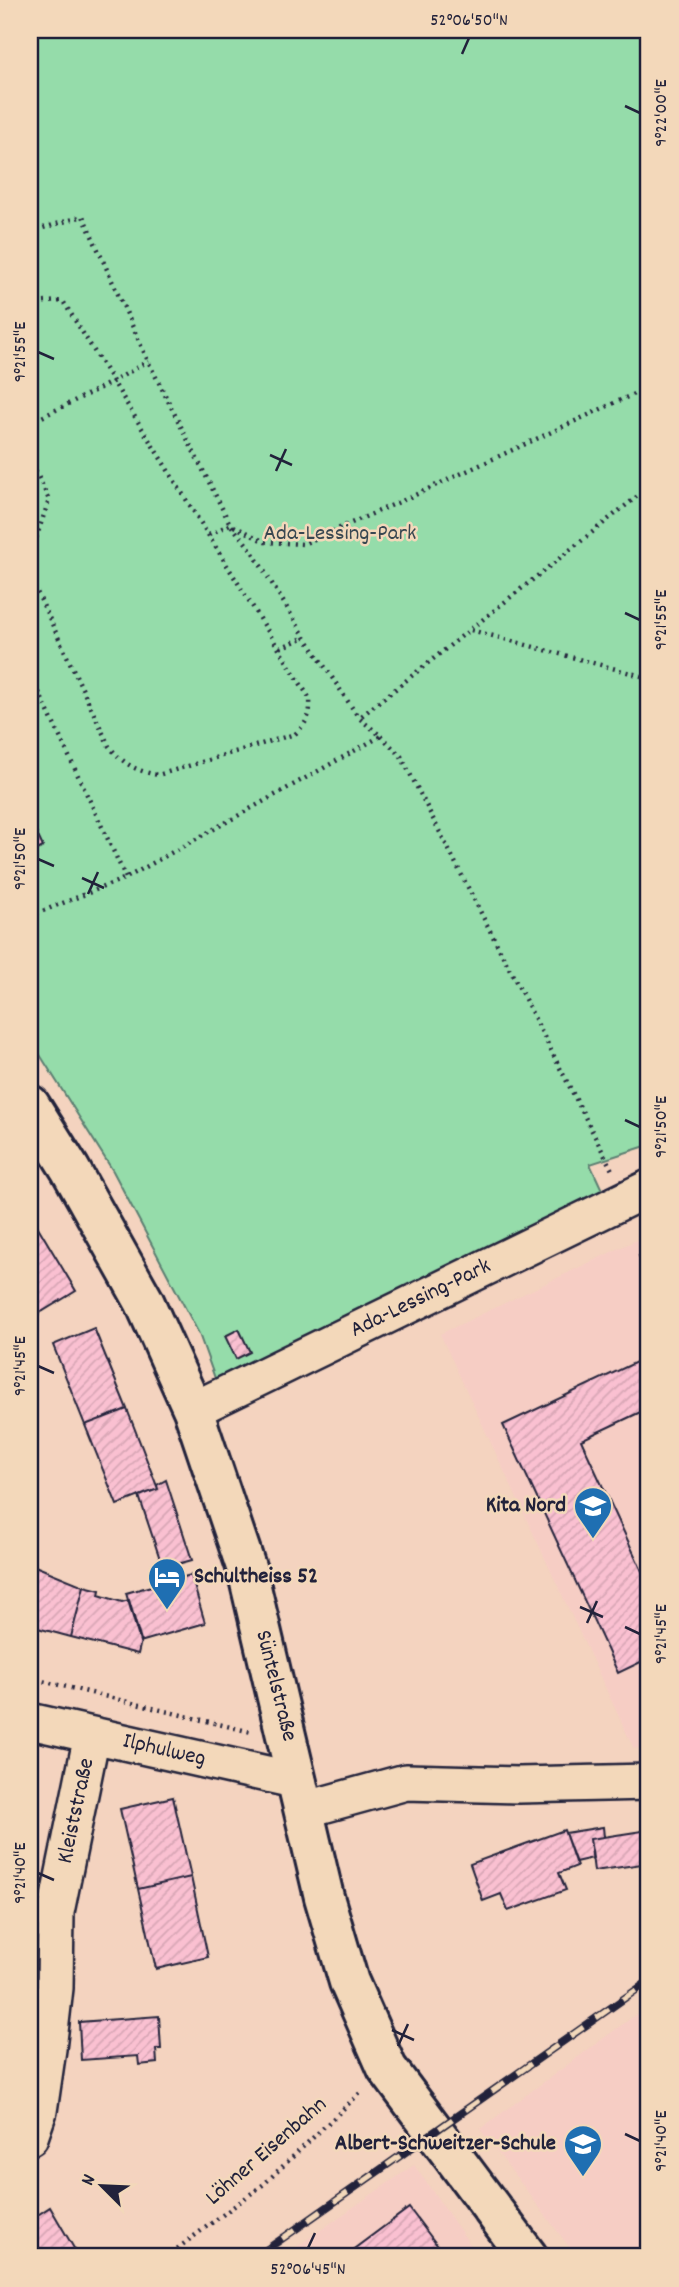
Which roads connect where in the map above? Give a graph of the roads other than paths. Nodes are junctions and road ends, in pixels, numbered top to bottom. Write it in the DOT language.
graph roads {
  1 [pos="30,1105"];
  2 [pos="638,1194"];
  3 [pos="193,1410"];
  4 [pos="30,1721"];
  5 [pos="92,1735"];
  6 [pos="649,1782"];
  7 [pos="301,1796"];
  8 [pos="42,1990"];
  9 [pos="30,2137"];
  10 [pos="528,2257"];
  1 -- 3 [label="street, Süntelstraße"];
  2 -- 3 [label="street, Ada-Lessing-Park"];
  3 -- 7 [label="street, Süntelstraße"];
  4 -- 5 [label="street, Ilphulweg"];
  5 -- 7 [label="street, Ilphulweg"];
  5 -- 8 [label="street, Kleiststraße"];
  6 -- 7 [label="street"];
  7 -- 10 [label="street, Süntelstraße"];
  8 -- 9 [label="street, Kleiststraße"];
}
